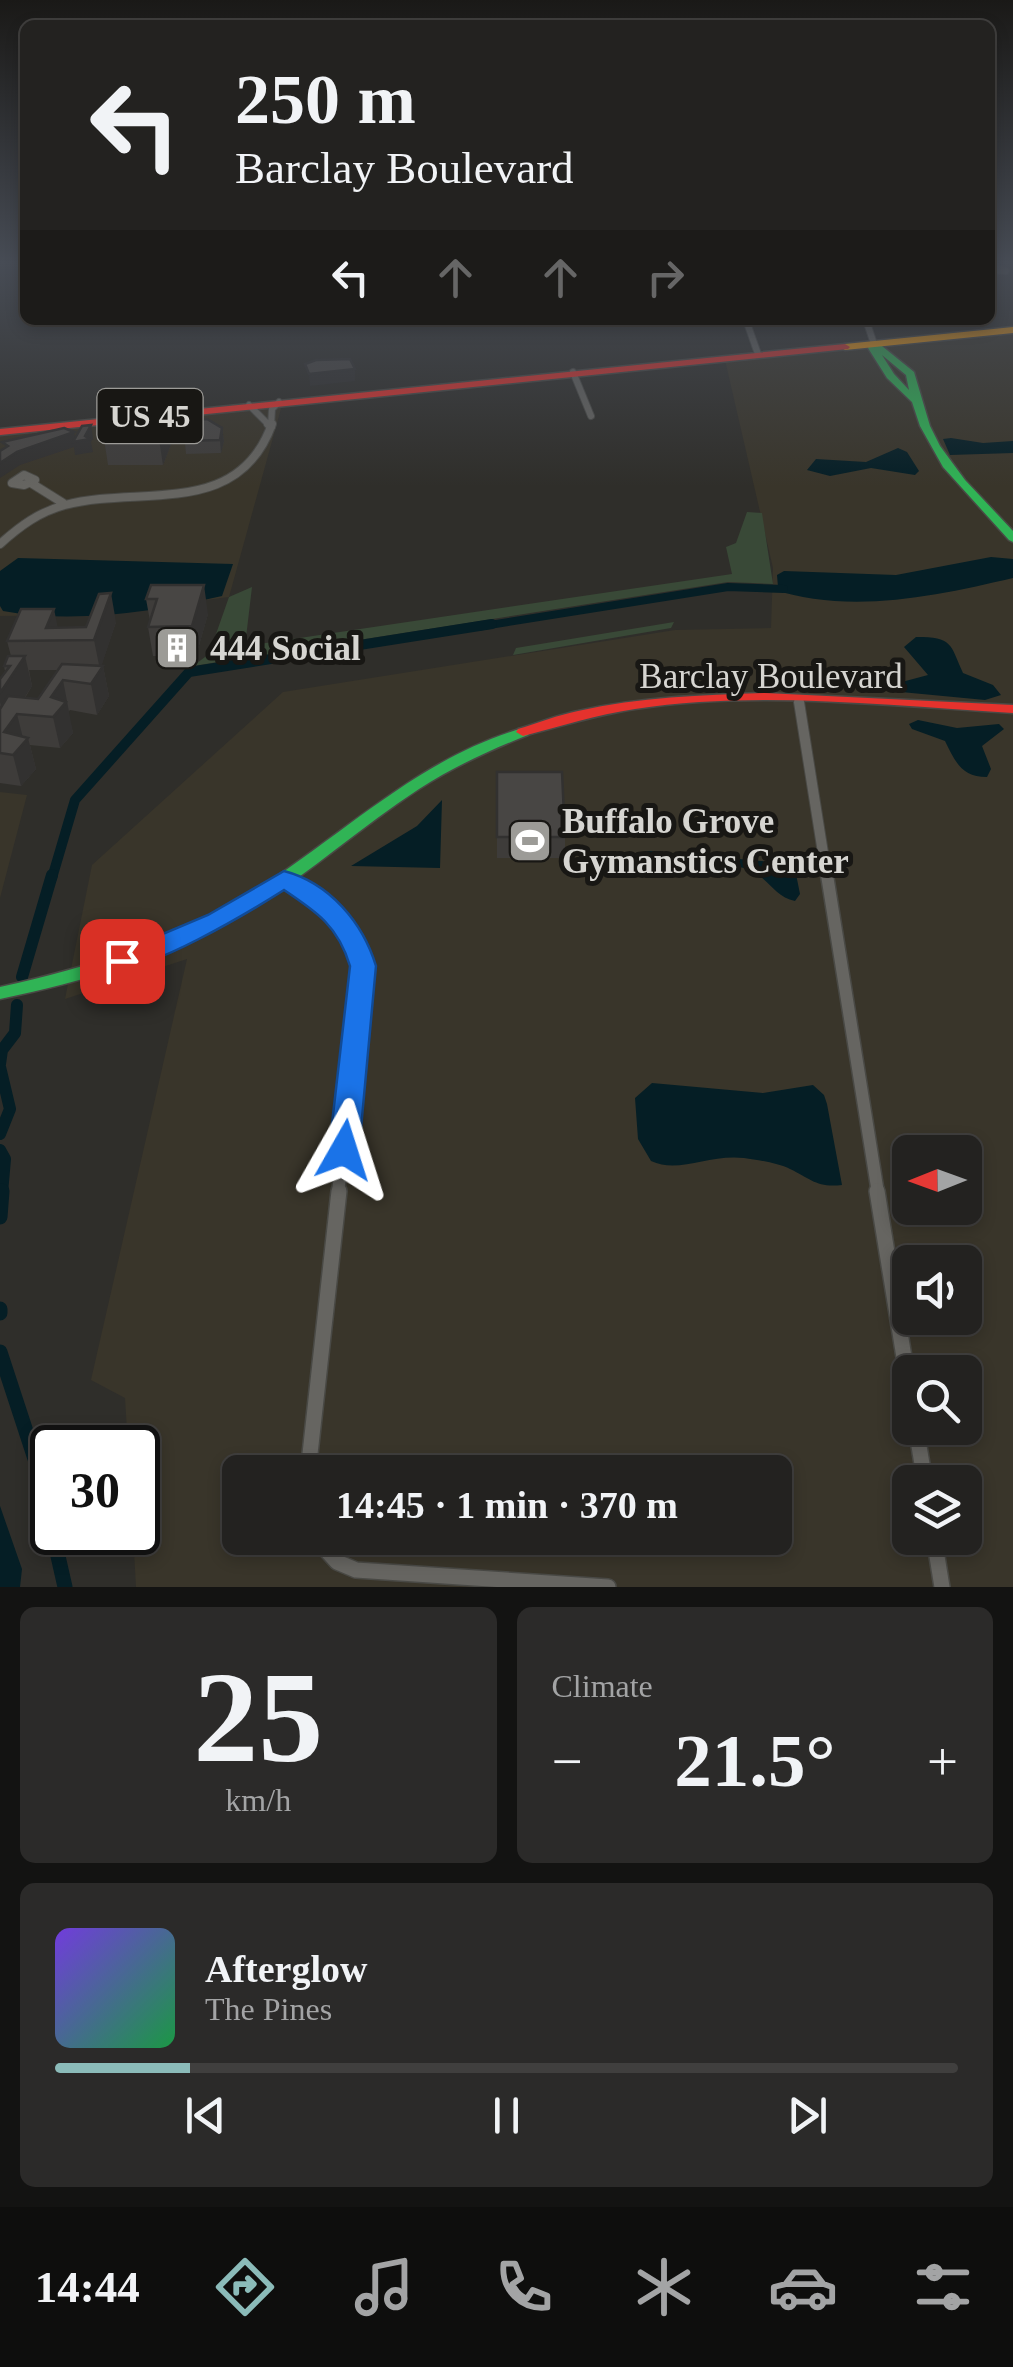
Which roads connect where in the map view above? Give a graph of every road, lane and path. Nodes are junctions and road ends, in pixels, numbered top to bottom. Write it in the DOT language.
graph roads {
  1 [pos="753,339"];
  2 [pos="872,339"];
  3 [pos="923,339"];
  4 [pos="874,344"];
  5 [pos="758,354"];
  6 [pos="573,372"];
  7 [pos="279,402"];
  8 [pos="249,406"];
  9 [pos="590,416"];
  10 [pos="271,427"];
  11 [pos="0,432"];
  12 [pos="28,484"];
  13 [pos="59,505"];
  14 [pos="1013,538"];
  15 [pos="0,544"];
  16 [pos="799,702"];
  17 [pos="1013,709"];
  18 [pos="284,879"];
  19 [pos="0,993"];
  20 [pos="904,1355"];
  21 [pos="310,1455"];
  22 [pos="331,1555"];
  23 [pos="937,1555"];
  24 [pos="608,1587"];
  25 [pos="942,1587"];
  1 -- 5 [label="street"];
  2 -- 4 [label="street"];
  3 -- 4 [label="street, US 45"];
  4 -- 5 [label="street, US 45"];
  4 -- 14 [label="street"];
  5 -- 6 [label="street, US 45"];
  6 -- 7 [label="street, US 45"];
  6 -- 9 [label="street"];
  7 -- 8 [label="street, US 45"];
  7 -- 10 [label="street"];
  8 -- 10 [label="street"];
  8 -- 11 [label="street, US 45"];
  10 -- 13 [label="street"];
  12 -- 13 [label="street"];
  13 -- 15 [label="street"];
  16 -- 17 [label="street, Barclay Boulevard"];
  16 -- 18 [label="street, Barclay Boulevard"];
  16 -- 20 [label="street"];
  18 -- 19 [label="street, Barclay Boulevard"];
  18 -- 21 [label="street"];
  22 -- 24 [label="street"];
  23 -- 25 [label="street"];
}
